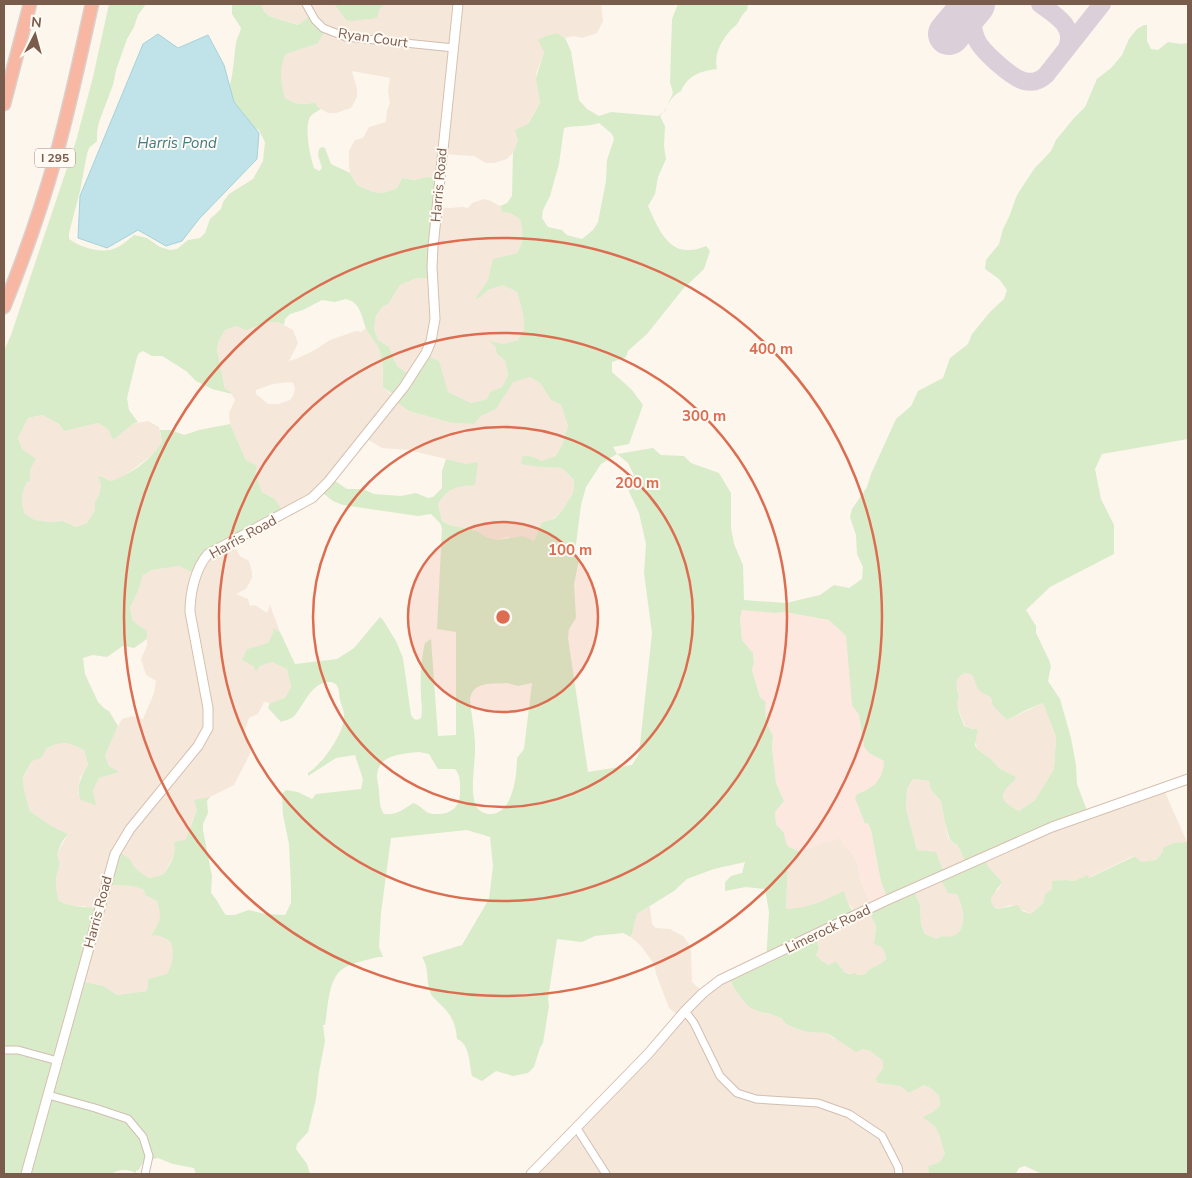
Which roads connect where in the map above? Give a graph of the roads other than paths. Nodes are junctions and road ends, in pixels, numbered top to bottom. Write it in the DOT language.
graph roads {
  1 [pos="30,4"];
  2 [pos="92,4"];
  3 [pos="306,4"];
  4 [pos="458,4"];
  5 [pos="454,48"];
  6 [pos="4,104"];
  7 [pos="4,307"];
  8 [pos="1188,779"];
  9 [pos="685,1010"];
  10 [pos="4,1050"];
  11 [pos="58,1061"];
  12 [pos="48,1096"];
  13 [pos="576,1127"];
  14 [pos="26,1174"];
  15 [pos="145,1174"];
  16 [pos="531,1174"];
  17 [pos="606,1174"];
  18 [pos="899,1174"];
  1 -- 6 [label="highway"];
  2 -- 7 [label="highway, I 295"];
  3 -- 5 [label="street, Ryan Court"];
  4 -- 5 [label="street, Harris Road"];
  5 -- 11 [label="street, Harris Road"];
  8 -- 9 [label="street, Limerock Road"];
  9 -- 13 [label="street, Limerock Road"];
  9 -- 18 [label="street"];
  10 -- 11 [label="street"];
  11 -- 12 [label="street, Harris Road"];
  12 -- 14 [label="street, Harris Road"];
  12 -- 15 [label="street"];
  13 -- 16 [label="street, Limerock Road"];
  13 -- 17 [label="street"];
}
